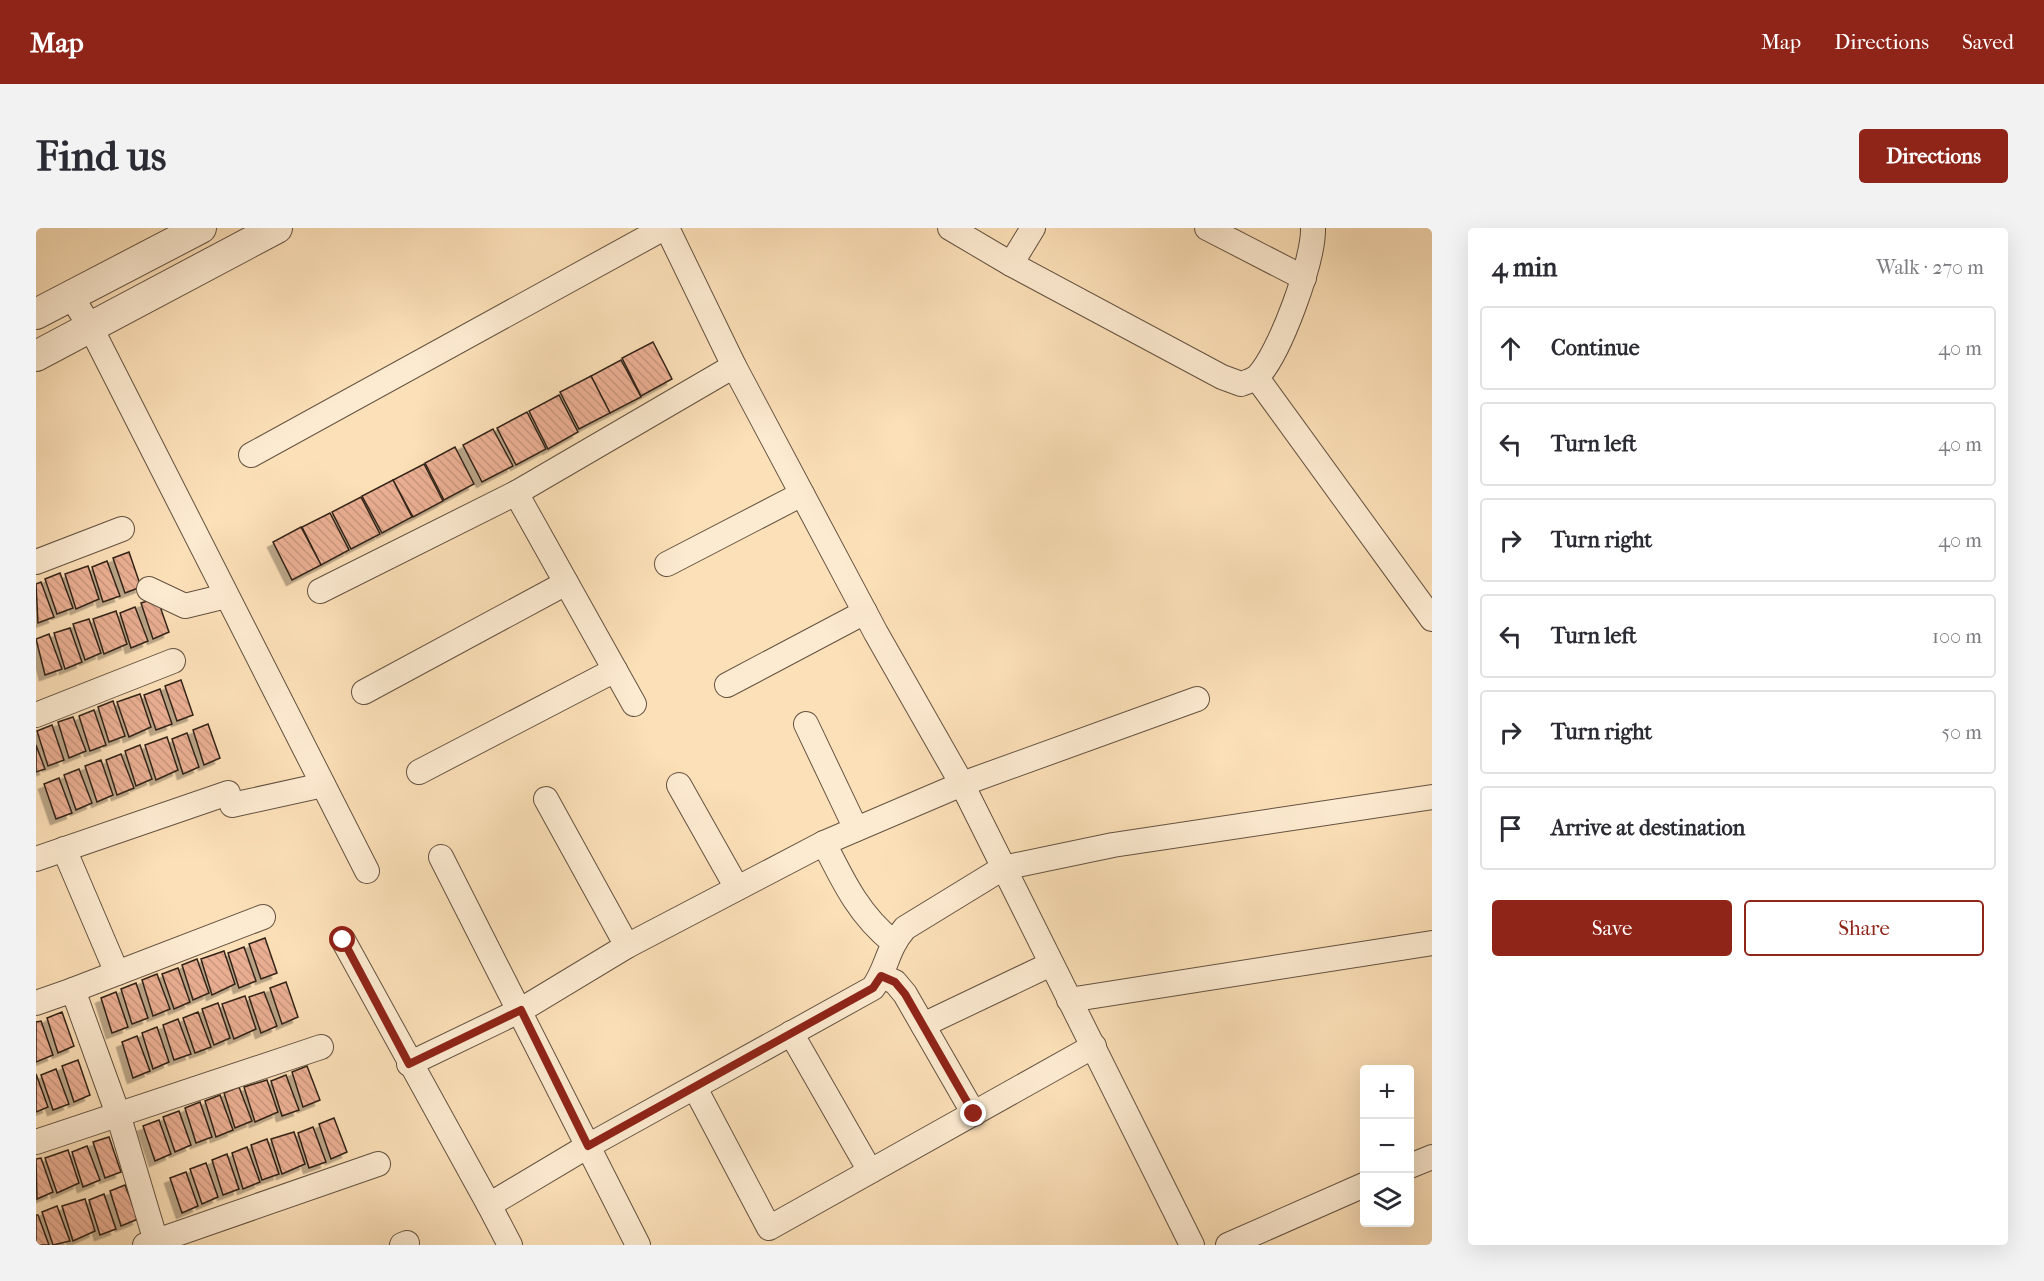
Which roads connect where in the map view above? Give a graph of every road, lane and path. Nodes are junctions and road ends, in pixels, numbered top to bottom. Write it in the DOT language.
graph roads {
  1 [pos="201,228"];
  2 [pos="277,228"];
  3 [pos="666,228"];
  4 [pos="950,228"];
  5 [pos="1033,228"];
  6 [pos="1207,228"];
  7 [pos="1313,228"];
  8 [pos="1011,264"];
  9 [pos="1304,278"];
  10 [pos="71,296"];
  11 [pos="36,314"];
  12 [pos="91,328"];
  13 [pos="36,356"];
  14 [pos="734,366"];
  15 [pos="1257,378"];
  16 [pos="251,455"];
  17 [pos="516,493"];
  18 [pos="802,494"];
  19 [pos="122,529"];
  20 [pos="36,562"];
  21 [pos="667,564"];
  22 [pos="566,583"];
  23 [pos="149,589"];
  24 [pos="320,591"];
  25 [pos="226,596"];
  26 [pos="866,612"];
  27 [pos="1432,619"];
  28 [pos="173,661"];
  29 [pos="615,670"];
  30 [pos="727,685"];
  31 [pos="364,692"];
  32 [pos="1197,699"];
  33 [pos="634,704"];
  34 [pos="36,715"];
  35 [pos="806,724"];
  36 [pos="419,772"];
  37 [pos="962,784"];
  38 [pos="323,785"];
  39 [pos="679,785"];
  40 [pos="1432,797"];
  41 [pos="546,799"];
  42 [pos="856,829"];
  43 [pos="824,843"];
  44 [pos="64,849"];
  45 [pos="441,857"];
  46 [pos="36,859"];
  47 [pos="1003,868"];
  48 [pos="368,872"];
  49 [pos="737,888"];
  50 [pos="263,917"];
  51 [pos="343,940"];
  52 [pos="892,942"];
  53 [pos="1432,943"];
  54 [pos="627,946"];
  55 [pos="1051,964"];
  56 [pos="117,973"];
  57 [pos="881,976"];
  58 [pos="73,990"];
  59 [pos="37,1000"];
  60 [pos="1069,1000"];
  61 [pos="521,1010"];
  62 [pos="923,1025"];
  63 [pos="790,1034"];
  64 [pos="1094,1046"];
  65 [pos="321,1047"];
  66 [pos="409,1064"];
  67 [pos="695,1088"];
  68 [pos="118,1113"];
  69 [pos="974,1114"];
  70 [pos="36,1142"];
  71 [pos="588,1146"];
  72 [pos="1432,1157"];
  73 [pos="378,1164"];
  74 [pos="1414,1164"];
  75 [pos="870,1171"];
  76 [pos="1360,1187"];
  77 [pos="489,1205"];
  78 [pos="774,1236"];
  79 [pos="153,1244"];
  80 [pos="510,1245"];
  81 [pos="638,1245"];
  82 [pos="1192,1245"];
  83 [pos="1228,1245"];
  1 -- 10 [label="street"];
  2 -- 12 [label="street"];
  3 -- 14 [label="street"];
  3 -- 16 [label="street"];
  4 -- 8 [label="street"];
  5 -- 8 [label="street"];
  6 -- 9 [label="street"];
  7 -- 9 [label="street"];
  8 -- 15 [label="street"];
  9 -- 15 [label="street"];
  10 -- 11 [label="street"];
  10 -- 12 [label="street"];
  12 -- 13 [label="street"];
  12 -- 25 [label="street"];
  14 -- 17 [label="street"];
  14 -- 18 [label="street"];
  15 -- 27 [label="street"];
  17 -- 22 [label="street"];
  17 -- 24 [label="street"];
  18 -- 21 [label="street"];
  18 -- 26 [label="street"];
  19 -- 20 [label="street"];
  22 -- 29 [label="street"];
  22 -- 31 [label="street"];
  23 -- 25 [label="street"];
  25 -- 38 [label="street"];
  26 -- 30 [label="street"];
  26 -- 37 [label="street"];
  28 -- 34 [label="street"];
  29 -- 33 [label="street"];
  29 -- 36 [label="street"];
  32 -- 37 [label="street"];
  35 -- 42 [label="street"];
  37 -- 42 [label="street"];
  37 -- 47 [label="street"];
  38 -- 44 [label="street"];
  38 -- 48 [label="street"];
  39 -- 49 [label="street"];
  40 -- 47 [label="street"];
  41 -- 54 [label="street"];
  42 -- 43 [label="street"];
  43 -- 49 [label="street"];
  43 -- 52 [label="street"];
  44 -- 46 [label="street"];
  44 -- 56 [label="street"];
  45 -- 61 [label="street"];
  47 -- 52 [label="street"];
  47 -- 55 [label="street"];
  49 -- 54 [label="street"];
  50 -- 56 [label="street"];
  51 -- 66 [label="street"];
  52 -- 57 [label="street"];
  53 -- 60 [label="street"];
  54 -- 61 [label="street"];
  55 -- 60 [label="street"];
  55 -- 62 [label="street"];
  56 -- 58 [label="street"];
  57 -- 62 [label="street"];
  57 -- 63 [label="street"];
  58 -- 59 [label="street"];
  58 -- 68 [label="street"];
  60 -- 64 [label="street"];
  61 -- 66 [label="street"];
  61 -- 71 [label="street"];
  62 -- 69 [label="street"];
  63 -- 67 [label="street"];
  63 -- 75 [label="street"];
  64 -- 69 [label="street"];
  64 -- 82 [label="street"];
  65 -- 68 [label="street"];
  66 -- 77 [label="street"];
  67 -- 71 [label="street"];
  67 -- 78 [label="street"];
  68 -- 70 [label="street"];
  68 -- 79 [label="street"];
  69 -- 75 [label="street"];
  71 -- 77 [label="street"];
  71 -- 81 [label="street"];
  72 -- 74 [label="street"];
  73 -- 79 [label="street"];
  75 -- 78 [label="street"];
  76 -- 83 [label="street"];
  77 -- 80 [label="street"];
}
